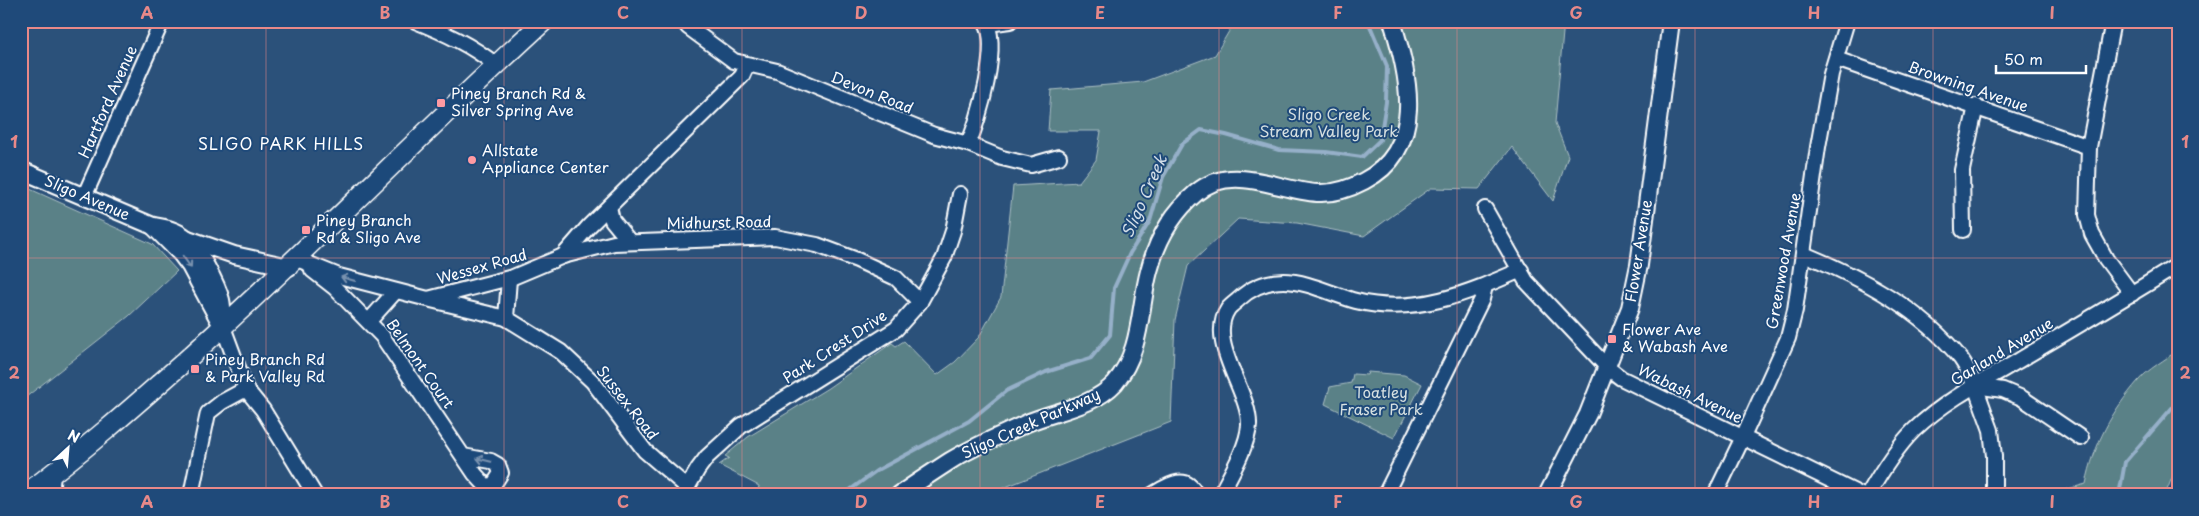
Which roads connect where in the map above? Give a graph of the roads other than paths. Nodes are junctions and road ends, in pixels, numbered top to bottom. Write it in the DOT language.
graph roads {
  1 [pos="162,21"];
  2 [pos="416,21"];
  3 [pos="544,21"];
  4 [pos="683,21"];
  5 [pos="1010,21"];
  6 [pos="1392,21"];
  7 [pos="1671,21"];
  8 [pos="1847,21"];
  9 [pos="2113,21"];
  10 [pos="986,23"];
  11 [pos="1836,59"];
  12 [pos="747,64"];
  13 [pos="496,65"];
  14 [pos="1976,106"];
  15 [pos="968,144"];
  16 [pos="2089,146"];
  17 [pos="1060,157"];
  18 [pos="21,170"];
  19 [pos="960,194"];
  20 [pos="84,197"];
  21 [pos="609,207"];
  22 [pos="1485,209"];
  23 [pos="153,226"];
  24 [pos="1963,230"];
  25 [pos="188,239"];
  26 [pos="630,242"];
  27 [pos="1804,254"];
  28 [pos="563,256"];
  29 [pos="293,263"];
  30 [pos="2178,265"];
  31 [pos="1521,270"];
  32 [pos="509,278"];
  33 [pos="1485,286"];
  34 [pos="395,292"];
  35 [pos="2132,294"];
  36 [pos="428,299"];
  37 [pos="920,302"];
  38 [pos="506,318"];
  39 [pos="369,321"];
  40 [pos="223,327"];
  41 [pos="1608,368"];
  42 [pos="1975,386"];
  43 [pos="246,389"];
  44 [pos="1743,437"];
  45 [pos="2081,438"];
  46 [pos="463,456"];
  47 [pos="53,474"];
  48 [pos="685,492"];
  49 [pos="24,495"];
  50 [pos="51,495"];
  51 [pos="191,495"];
  52 [pos="315,495"];
  53 [pos="899,495"];
  54 [pos="1152,495"];
  55 [pos="1196,495"];
  56 [pos="1220,495"];
  57 [pos="1385,495"];
  58 [pos="1547,495"];
  59 [pos="1715,495"];
  60 [pos="1861,495"];
  61 [pos="1868,495"];
  62 [pos="1994,495"];
  1 -- 20 [label="street, Hartford Avenue"];
  2 -- 13 [label="street"];
  3 -- 13 [label="main road"];
  4 -- 12 [label="street, Devon Road"];
  5 -- 10 [label="street"];
  6 -- 53 [label="street, Sligo Creek Parkway"];
  7 -- 41 [label="street, Flower Avenue"];
  8 -- 11 [label="street, Greenwood Avenue"];
  9 -- 16 [label="street"];
  10 -- 15 [label="street"];
  11 -- 14 [label="street, Browning Avenue"];
  11 -- 27 [label="street, Greenwood Avenue"];
  12 -- 15 [label="street, Devon Road"];
  12 -- 21 [label="street, Wessex Road"];
  13 -- 29 [label="main road"];
  14 -- 16 [label="street, Browning Avenue"];
  14 -- 24 [label="street"];
  15 -- 17 [label="street, Devon Road"];
  16 -- 35 [label="street"];
  18 -- 20 [label="street, Sligo Avenue"];
  19 -- 37 [label="street, Park Crest Drive"];
  20 -- 23 [label="street, Sligo Avenue"];
  21 -- 26 [label="street"];
  21 -- 28 [label="street, Wessex Road"];
  22 -- 31 [label="street, Wabash Avenue"];
  23 -- 25 [label="street, Sligo Avenue"];
  23 -- 40 [label="street, Sligo Avenue, one-way"];
  25 -- 29 [label="street, Sligo Avenue"];
  25 -- 40 [label="street"];
  26 -- 28 [label="street, Midhurst Road"];
  26 -- 37 [label="street, Midhurst Road"];
  27 -- 42 [label="street"];
  27 -- 44 [label="street, Greenwood Avenue"];
  28 -- 32 [label="street, Wessex Road"];
  34 -- 29 [label="street, Wessex Road, one-way"];
  29 -- 39 [label="street, Belmont Court"];
  29 -- 40 [label="main road"];
  30 -- 35 [label="street, Garland Avenue"];
  31 -- 33 [label="street"];
  31 -- 41 [label="street, Wabash Avenue"];
  32 -- 36 [label="street, Wessex Road"];
  32 -- 38 [label="street"];
  33 -- 56 [label="street"];
  33 -- 57 [label="street"];
  34 -- 36 [label="street, Wessex Road"];
  34 -- 39 [label="street"];
  35 -- 42 [label="street, Garland Avenue"];
  36 -- 38 [label="street, Sussex Road"];
  37 -- 48 [label="street, Park Crest Drive"];
  38 -- 48 [label="street, Sussex Road"];
  39 -- 46 [label="street, Belmont Court"];
  40 -- 43 [label="street"];
  40 -- 47 [label="main road"];
  41 -- 44 [label="street, Wabash Avenue"];
  41 -- 58 [label="street, Flower Avenue"];
  42 -- 45 [label="street"];
  42 -- 61 [label="street, Garland Avenue"];
  42 -- 62 [label="street"];
  43 -- 51 [label="street"];
  43 -- 52 [label="street"];
  44 -- 59 [label="street, Greenwood Avenue"];
  44 -- 60 [label="street, Wabash Avenue"];
  47 -- 49 [label="main road"];
  47 -- 50 [label="street"];
  54 -- 55 [label="street"];
}
